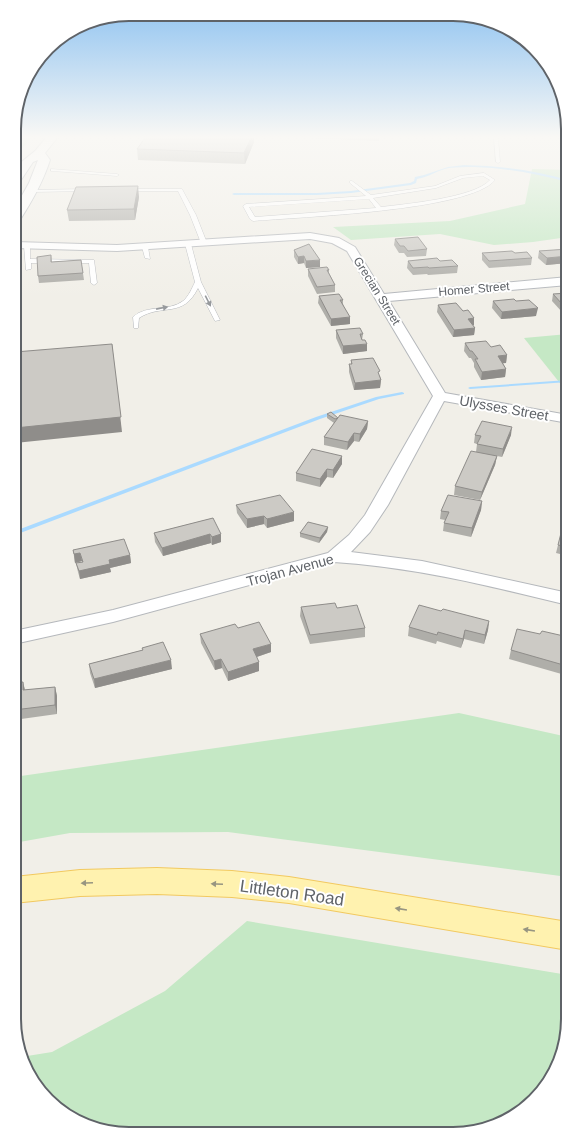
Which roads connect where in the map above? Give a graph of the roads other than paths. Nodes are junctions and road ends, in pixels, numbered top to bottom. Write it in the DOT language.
graph roads {
  1 [pos="32,191"];
  2 [pos="181,192"];
  3 [pos="363,192"];
  4 [pos="406,192"];
  5 [pos="472,192"];
  6 [pos="370,197"];
  7 [pos="21,208"];
  8 [pos="380,210"];
  9 [pos="204,243"];
  10 [pos="188,244"];
  11 [pos="21,246"];
  12 [pos="28,261"];
  13 [pos="28,268"];
  14 [pos="561,281"];
  15 [pos="198,282"];
  16 [pos="94,283"];
  17 [pos="381,298"];
  18 [pos="217,320"];
  19 [pos="136,327"];
  20 [pos="440,396"];
  21 [pos="561,418"];
  22 [pos="334,557"];
  23 [pos="561,597"];
  24 [pos="21,636"];
  25 [pos="21,889"];
  26 [pos="561,935"];
  1 -- 7 [label="main road"];
  2 -- 9 [label="lane"];
  3 -- 6 [label="lane"];
  4 -- 6 [label="lane"];
  5 -- 8 [label="lane"];
  6 -- 8 [label="lane"];
  6 -- 8 [label="lane"];
  9 -- 10 [label="street, Grecian Street"];
  9 -- 17 [label="street, Grecian Street"];
  10 -- 11 [label="street, Grecian Street"];
  10 -- 15 [label="lane"];
  11 -- 12 [label="lane"];
  12 -- 13 [label="lane"];
  12 -- 16 [label="lane"];
  14 -- 17 [label="street, Homer Street"];
  15 -- 18 [label="lane, one-way"];
  19 -- 15 [label="lane, one-way"];
  17 -- 20 [label="street, Grecian Street"];
  20 -- 21 [label="street, Ulysses Street"];
  20 -- 22 [label="street"];
  22 -- 23 [label="street, Trojan Avenue"];
  22 -- 24 [label="street, Trojan Avenue"];
  26 -- 25 [label="main road, Littleton Road, one-way"];
}
